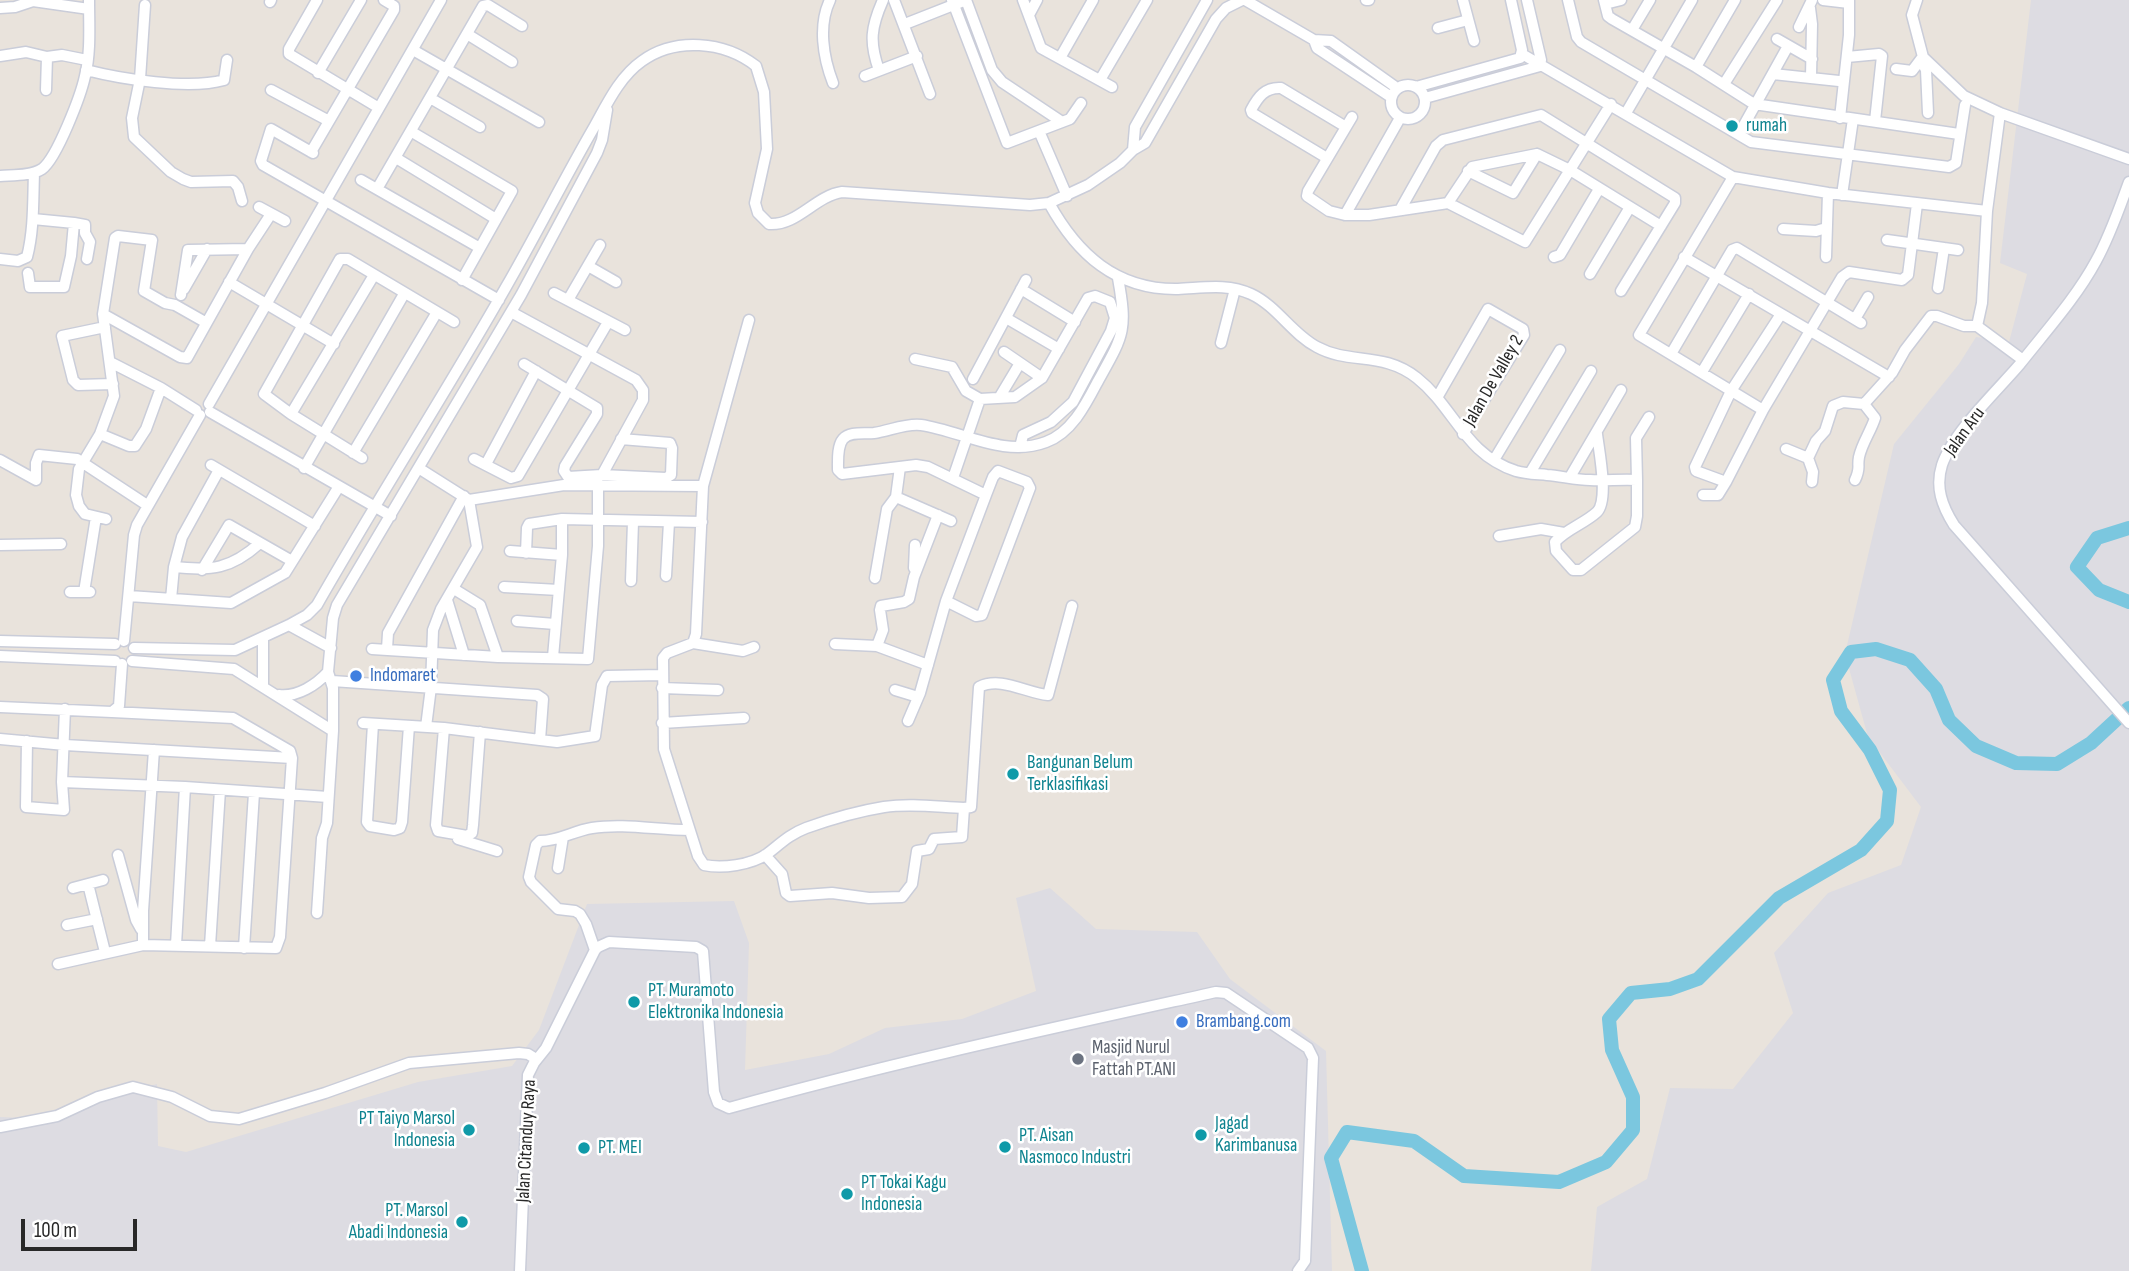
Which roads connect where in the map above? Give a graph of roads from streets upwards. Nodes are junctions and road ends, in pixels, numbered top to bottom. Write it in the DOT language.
graph roads {
  1 [pos="317,0"];
  2 [pos="360,0"];
  3 [pos="384,0"];
  4 [pos="441,0"];
  5 [pos="830,0"];
  6 [pos="883,0"];
  7 [pos="894,0"];
  8 [pos="966,0"];
  9 [pos="1023,0"];
  10 [pos="1037,0"];
  11 [pos="1093,0"];
  12 [pos="1147,0"];
  13 [pos="1244,0"];
  14 [pos="1463,0"];
  15 [pos="1568,0"];
  16 [pos="1621,0"];
  17 [pos="1650,0"];
  18 [pos="1692,0"];
  19 [pos="1735,0"];
  20 [pos="1777,0"];
  21 [pos="1823,0"];
  22 [pos="1917,0"];
  23 [pos="1527,1"];
  24 [pos="953,2"];
  25 [pos="1604,2"];
  26 [pos="1849,2"];
  27 [pos="1512,4"];
  28 [pos="1811,4"];
  29 [pos="89,5"];
  30 [pos="145,5"];
  31 [pos="1204,5"];
  32 [pos="0,8"];
  33 [pos="1029,15"];
  34 [pos="1216,19"];
  35 [pos="1468,20"];
  36 [pos="905,24"];
  37 [pos="522,26"];
  38 [pos="1799,27"];
  39 [pos="1438,28"];
  40 [pos="1632,30"];
  41 [pos="467,34"];
  42 [pos="1777,39"];
  43 [pos="1474,41"];
  44 [pos="1787,46"];
  45 [pos="1662,49"];
  46 [pos="413,50"];
  47 [pos="1522,54"];
  48 [pos="0,55"];
  49 [pos="917,56"];
  50 [pos="47,57"];
  51 [pos="1847,57"];
  52 [pos="1060,58"];
  53 [pos="1812,59"];
  54 [pos="227,60"];
  55 [pos="1921,60"];
  56 [pos="512,62"];
  57 [pos="86,65"];
  58 [pos="1540,66"];
  59 [pos="1696,67"];
  60 [pos="448,69"];
  61 [pos="1896,69"];
  62 [pos="879,70"];
  63 [pos="318,73"];
  64 [pos="1773,74"];
  65 [pos="865,76"];
  66 [pos="1811,78"];
  67 [pos="140,79"];
  68 [pos="1645,79"];
  69 [pos="1100,80"];
  70 [pos="1839,81"];
  71 [pos="1002,82"];
  72 [pos="832,83"];
  73 [pos="1724,84"];
  74 [pos="1112,87"];
  75 [pos="1416,87"];
  76 [pos="46,90"];
  77 [pos="271,90"];
  78 [pos="348,91"];
  79 [pos="1394,93"];
  80 [pos="930,94"];
  81 [pos="987,94"];
  82 [pos="430,98"];
  83 [pos="1425,98"];
  84 [pos="609,101"];
  85 [pos="1081,103"];
  86 [pos="1611,104"];
  87 [pos="1754,104"];
  88 [pos="1965,105"];
  89 [pos="379,108"];
  90 [pos="1626,113"];
  91 [pos="1928,113"];
  92 [pos="2000,113"];
  93 [pos="1352,117"];
  94 [pos="1400,118"];
  95 [pos="1840,118"];
  96 [pos="1853,119"];
  97 [pos="329,121"];
  98 [pos="1875,121"];
  99 [pos="539,122"];
  100 [pos="1062,122"];
  101 [pos="480,127"];
  102 [pos="1346,127"];
  103 [pos="1039,131"];
  104 [pos="412,132"];
  105 [pos="1739,134"];
  106 [pos="1959,134"];
  107 [pos="1585,144"];
  108 [pos="1133,150"];
  109 [pos="1848,153"];
  110 [pos="1537,154"];
  111 [pos="2124,157"];
  112 [pos="396,158"];
  113 [pos="1327,158"];
  114 [pos="1570,170"];
  115 [pos="1468,171"];
  116 [pos="34,173"];
  117 [pos="0,176"];
  118 [pos="1733,177"];
  119 [pos="361,180"];
  120 [pos="2129,182"];
  121 [pos="377,189"];
  122 [pos="1600,189"];
  123 [pos="1828,193"];
  124 [pos="1067,195"];
  125 [pos="1842,195"];
  126 [pos="242,201"];
  127 [pos="326,201"];
  128 [pos="1049,203"];
  129 [pos="1448,203"];
  130 [pos="1917,204"];
  131 [pos="259,207"];
  132 [pos="1630,207"];
  133 [pos="1400,210"];
  134 [pos="1987,211"];
  135 [pos="271,214"];
  136 [pos="1345,215"];
  137 [pos="33,219"];
  138 [pos="496,219"];
  139 [pos="285,221"];
  140 [pos="74,223"];
  141 [pos="1661,226"];
  142 [pos="1826,228"];
  143 [pos="1783,229"];
  144 [pos="1887,240"];
  145 [pos="1912,244"];
  146 [pos="600,245"];
  147 [pos="480,248"];
  148 [pos="1944,248"];
  149 [pos="248,249"];
  150 [pos="1958,250"];
  151 [pos="1554,257"];
  152 [pos="1684,257"];
  153 [pos="1826,257"];
  154 [pos="0,259"];
  155 [pos="87,259"];
  156 [pos="588,266"];
  157 [pos="28,273"];
  158 [pos="1590,274"];
  159 [pos="374,275"];
  160 [pos="1718,275"];
  161 [pos="1118,278"];
  162 [pos="462,280"];
  163 [pos="229,282"];
  164 [pos="615,282"];
  165 [pos="506,288"];
  166 [pos="1938,288"];
  167 [pos="1235,289"];
  168 [pos="1621,291"];
  169 [pos="554,293"];
  170 [pos="404,294"];
  171 [pos="1749,294"];
  172 [pos="522,295"];
  173 [pos="1868,297"];
  174 [pos="499,300"];
  175 [pos="568,300"];
  176 [pos="1828,301"];
  177 [pos="175,305"];
  178 [pos="264,305"];
  179 [pos="438,312"];
  180 [pos="492,312"];
  181 [pos="103,314"];
  182 [pos="1781,314"];
  183 [pos="509,316"];
  184 [pos="1006,317"];
  185 [pos="749,320"];
  186 [pos="205,322"];
  187 [pos="454,322"];
  188 [pos="608,322"];
  189 [pos="1075,322"];
  190 [pos="1977,326"];
  191 [pos="105,327"];
  192 [pos="302,327"];
  193 [pos="625,330"];
  194 [pos="1810,331"];
  195 [pos="1221,342"];
  196 [pos="334,344"];
  197 [pos="1059,349"];
  198 [pos="1560,350"];
  199 [pos="1004,352"];
  200 [pos="1671,354"];
  201 [pos="587,355"];
  202 [pos="2018,356"];
  203 [pos="915,359"];
  204 [pos="110,362"];
  205 [pos="1020,363"];
  206 [pos="524,364"];
  207 [pos="536,371"];
  208 [pos="1591,371"];
  209 [pos="1702,372"];
  210 [pos="1889,377"];
  211 [pos="1042,378"];
  212 [pos="973,379"];
  213 [pos="113,384"];
  214 [pos="161,388"];
  215 [pos="567,390"];
  216 [pos="1621,390"];
  217 [pos="1731,391"];
  218 [pos="1438,396"];
  219 [pos="999,398"];
  220 [pos="981,400"];
  221 [pos="1864,404"];
  222 [pos="204,410"];
  223 [pos="1763,410"];
  224 [pos="291,414"];
  225 [pos="1649,417"];
  226 [pos="100,434"];
  227 [pos="323,434"];
  228 [pos="1463,434"];
  229 [pos="1597,434"];
  230 [pos="967,436"];
  231 [pos="621,439"];
  232 [pos="1020,447"];
  233 [pos="1786,449"];
  234 [pos="1808,458"];
  235 [pos="474,459"];
  236 [pos="0,460"];
  237 [pos="1494,460"];
  238 [pos="81,462"];
  239 [pos="486,464"];
  240 [pos="900,467"];
  241 [pos="304,468"];
  242 [pos="420,469"];
  243 [pos="1530,473"];
  244 [pos="1570,477"];
  245 [pos="953,478"];
  246 [pos="600,479"];
  247 [pos="1603,479"];
  248 [pos="1637,480"];
  249 [pos="1855,480"];
  250 [pos="1726,482"];
  251 [pos="1812,482"];
  252 [pos="703,486"];
  253 [pos="338,488"];
  254 [pos="986,495"];
  255 [pos="1703,495"];
  256 [pos="896,497"];
  257 [pos="467,498"];
  258 [pos="147,505"];
  259 [pos="374,507"];
  260 [pos="938,515"];
  261 [pos="391,516"];
  262 [pos="562,519"];
  263 [pos="598,520"];
  264 [pos="951,521"];
  265 [pos="633,522"];
  266 [pos="669,522"];
  267 [pos="702,522"];
  268 [pos="315,526"];
  269 [pos="1564,533"];
  270 [pos="1499,536"];
  271 [pos="903,539"];
  272 [pos="260,543"];
  273 [pos="61,544"];
  274 [pos="0,545"];
  275 [pos="920,547"];
  276 [pos="510,551"];
  277 [pos="526,553"];
  278 [pos="562,555"];
  279 [pos="292,561"];
  280 [pos="174,567"];
  281 [pos="202,570"];
  282 [pos="666,576"];
  283 [pos="875,578"];
  284 [pos="631,581"];
  285 [pos="504,587"];
  286 [pos="454,589"];
  287 [pos="559,590"];
  288 [pos="70,592"];
  289 [pos="129,596"];
  290 [pos="171,599"];
  291 [pos="447,600"];
  292 [pos="946,601"];
  293 [pos="1072,606"];
  294 [pos="517,621"];
  295 [pos="555,624"];
  296 [pos="289,625"];
  297 [pos="263,638"];
  298 [pos="0,642"];
  299 [pos="693,643"];
  300 [pos="124,644"];
  301 [pos="835,645"];
  302 [pos="877,646"];
  303 [pos="754,647"];
  304 [pos="331,648"];
  305 [pos="372,649"];
  306 [pos="387,649"];
  307 [pos="432,654"];
  308 [pos="464,655"];
  309 [pos="0,656"];
  310 [pos="498,657"];
  311 [pos="553,657"];
  312 [pos="123,662"];
  313 [pos="928,665"];
  314 [pos="662,675"];
  315 [pos="330,677"];
  316 [pos="263,685"];
  317 [pos="431,687"];
  318 [pos="662,688"];
  319 [pos="718,690"];
  320 [pos="894,690"];
  321 [pos="277,695"];
  322 [pos="918,697"];
  323 [pos="0,707"];
  324 [pos="65,709"];
  325 [pos="112,712"];
  326 [pos="744,718"];
  327 [pos="908,722"];
  328 [pos="662,723"];
  329 [pos="2129,723"];
  330 [pos="409,726"];
  331 [pos="426,727"];
  332 [pos="444,729"];
  333 [pos="333,731"];
  334 [pos="480,732"];
  335 [pos="0,739"];
  336 [pos="540,740"];
  337 [pos="27,741"];
  338 [pos="65,745"];
  339 [pos="154,750"];
  340 [pos="292,758"];
  341 [pos="62,782"];
  342 [pos="150,786"];
  343 [pos="185,787"];
  344 [pos="220,790"];
  345 [pos="254,793"];
  346 [pos="289,794"];
  347 [pos="328,797"];
  348 [pos="964,808"];
  349 [pos="690,830"];
  350 [pos="454,834"];
  351 [pos="563,837"];
  352 [pos="497,851"];
  353 [pos="118,855"];
  354 [pos="765,855"];
  355 [pos="558,868"];
  356 [pos="103,880"];
  357 [pos="88,884"];
  358 [pos="73,888"];
  359 [pos="317,913"];
  360 [pos="97,919"];
  361 [pos="67,925"];
  362 [pos="142,930"];
  363 [pos="143,945"];
  364 [pos="176,945"];
  365 [pos="210,946"];
  366 [pos="244,948"];
  367 [pos="595,950"];
  368 [pos="105,952"];
  369 [pos="58,964"];
  370 [pos="541,1054"];
  371 [pos="0,1128"];
  372 [pos="520,1271"];
  373 [pos="1298,1271"];
  1 -- 63 [label="street"];
  2 -- 63 [label="street"];
  3 -- 78 [label="street"];
  4 -- 46 [label="street"];
  5 -- 72 [label="street"];
  6 -- 62 [label="street"];
  7 -- 36 [label="street"];
  8 -- 24 [label="street"];
  8 -- 71 [label="street"];
  9 -- 33 [label="street"];
  10 -- 33 [label="street"];
  11 -- 52 [label="street"];
  12 -- 69 [label="street"];
  13 -- 34 [label="street"];
  13 -- 79 [label="street"];
  14 -- 35 [label="street"];
  15 -- 68 [label="street"];
  16 -- 25 [label="street"];
  17 -- 40 [label="street"];
  18 -- 45 [label="street"];
  19 -- 59 [label="street"];
  20 -- 73 [label="street"];
  21 -- 26 [label="street"];
  22 -- 55 [label="street"];
  23 -- 27 [label="street"];
  23 -- 58 [label="street"];
  24 -- 36 [label="street"];
  24 -- 81 [label="street"];
  25 -- 40 [label="street"];
  26 -- 51 [label="street"];
  27 -- 47 [label="street"];
  28 -- 38 [label="street"];
  28 -- 53 [label="street"];
  29 -- 32 [label="street"];
  29 -- 57 [label="street"];
  30 -- 67 [label="street"];
  31 -- 34 [label="street"];
  31 -- 108 [label="street"];
  33 -- 52 [label="street"];
  34 -- 108 [label="street"];
  35 -- 39 [label="street"];
  35 -- 43 [label="street"];
  36 -- 49 [label="street"];
  37 -- 41 [label="street"];
  40 -- 45 [label="street"];
  41 -- 56 [label="street"];
  41 -- 60 [label="street"];
  42 -- 44 [label="street"];
  44 -- 53 [label="street"];
  44 -- 64 [label="street"];
  45 -- 59 [label="street"];
  45 -- 68 [label="street"];
  46 -- 60 [label="street"];
  46 -- 89 [label="street"];
  47 -- 58 [label="street"];
  47 -- 75 [label="street"];
  48 -- 50 [label="street"];
  49 -- 62 [label="street"];
  49 -- 80 [label="street"];
  50 -- 57 [label="street"];
  50 -- 76 [label="street"];
  51 -- 95 [label="street"];
  51 -- 98 [label="street"];
  52 -- 69 [label="street"];
  53 -- 66 [label="street"];
  54 -- 67 [label="street"];
  55 -- 61 [label="street"];
  55 -- 91 [label="street"];
  55 -- 92 [label="street"];
  57 -- 67 [label="street"];
  57 -- 116 [label="street"];
  58 -- 83 [label="street"];
  58 -- 86 [label="street"];
  59 -- 73 [label="street"];
  60 -- 82 [label="street"];
  60 -- 99 [label="street"];
  62 -- 65 [label="street"];
  63 -- 78 [label="street"];
  64 -- 66 [label="street"];
  64 -- 87 [label="street"];
  66 -- 70 [label="street"];
  67 -- 126 [label="street"];
  68 -- 90 [label="street"];
  68 -- 105 [label="street"];
  69 -- 74 [label="street"];
  71 -- 81 [label="street"];
  71 -- 100 [label="street"];
  73 -- 87 [label="street"];
  75 -- 79 [label="street"];
  75 -- 83 [label="street"];
  77 -- 97 [label="street"];
  78 -- 89 [label="street"];
  78 -- 97 [label="street"];
  79 -- 94 [label="street"];
  81 -- 103 [label="street"];
  82 -- 101 [label="street"];
  82 -- 104 [label="street"];
  83 -- 94 [label="street"];
  84 -- 128 [label="street"];
  84 -- 165 [label="street"];
  84 -- 172 [label="street"];
  85 -- 100 [label="street"];
  86 -- 90 [label="street"];
  86 -- 107 [label="street"];
  87 -- 95 [label="street"];
  87 -- 105 [label="street"];
  88 -- 106 [label="street"];
  89 -- 127 [label="street"];
  90 -- 118 [label="street"];
  92 -- 111 [label="street"];
  92 -- 134 [label="street"];
  93 -- 102 [label="street"];
  94 -- 136 [label="street"];
  95 -- 96 [label="street"];
  96 -- 98 [label="street"];
  96 -- 109 [label="street"];
  97 -- 127 [label="street"];
  98 -- 106 [label="street"];
  100 -- 103 [label="street"];
  102 -- 113 [label="street"];
  102 -- 113 [label="street"];
  103 -- 124 [label="street"];
  104 -- 112 [label="street"];
  104 -- 138 [label="street"];
  105 -- 109 [label="street"];
  106 -- 109 [label="street"];
  107 -- 114 [label="street"];
  107 -- 133 [label="street"];
  107 -- 141 [label="street"];
  108 -- 124 [label="street"];
  109 -- 125 [label="street"];
  110 -- 114 [label="street"];
  110 -- 115 [label="street"];
  110 -- 115 [label="street"];
  112 -- 121 [label="street"];
  112 -- 138 [label="street"];
  113 -- 136 [label="street"];
  114 -- 122 [label="street"];
  114 -- 129 [label="street"];
  115 -- 129 [label="street"];
  116 -- 117 [label="street"];
  116 -- 137 [label="street"];
  118 -- 123 [label="street"];
  118 -- 152 [label="street"];
  119 -- 121 [label="street"];
  120 -- 202 [label="street, Jalan Aru"];
  121 -- 147 [label="street"];
  122 -- 132 [label="street"];
  122 -- 151 [label="street"];
  123 -- 125 [label="street"];
  123 -- 142 [label="street"];
  124 -- 128 [label="street"];
  125 -- 130 [label="street"];
  127 -- 162 [label="street"];
  127 -- 178 [label="street"];
  128 -- 161 [label="street"];
  129 -- 133 [label="street"];
  130 -- 134 [label="street"];
  130 -- 145 [label="street"];
  131 -- 135 [label="street"];
  132 -- 141 [label="street"];
  132 -- 158 [label="street"];
  133 -- 136 [label="street"];
  134 -- 190 [label="street"];
  135 -- 139 [label="street"];
  135 -- 149 [label="street"];
  137 -- 140 [label="street"];
  137 -- 154 [label="street"];
  138 -- 147 [label="street"];
  140 -- 155 [label="street"];
  140 -- 157 [label="street"];
  141 -- 168 [label="street"];
  142 -- 143 [label="street"];
  142 -- 153 [label="street"];
  144 -- 145 [label="street"];
  145 -- 148 [label="street"];
  145 -- 176 [label="street"];
  146 -- 156 [label="street"];
  147 -- 162 [label="street"];
  148 -- 150 [label="street"];
  148 -- 166 [label="street"];
  149 -- 163 [label="street"];
  149 -- 177 [label="street"];
  152 -- 160 [label="street"];
  152 -- 200 [label="street"];
  156 -- 164 [label="street"];
  156 -- 175 [label="street"];
  159 -- 170 [label="street"];
  159 -- 192 [label="street"];
  159 -- 196 [label="street"];
  160 -- 171 [label="street"];
  160 -- 176 [label="street"];
  160 -- 200 [label="street"];
  161 -- 167 [label="street"];
  161 -- 232 [label="street"];
  162 -- 174 [label="street"];
  163 -- 178 [label="street"];
  163 -- 186 [label="street"];
  165 -- 172 [label="street"];
  165 -- 174 [label="street"];
  167 -- 195 [label="street"];
  167 -- 218 [label="street"];
  169 -- 175 [label="street"];
  170 -- 179 [label="street"];
  170 -- 227 [label="street"];
  171 -- 182 [label="street"];
  171 -- 209 [label="street"];
  172 -- 183 [label="street"];
  173 -- 176 [label="street"];
  174 -- 180 [label="street"];
  175 -- 188 [label="street"];
  176 -- 194 [label="street"];
  177 -- 181 [label="street"];
  177 -- 186 [label="street"];
  178 -- 192 [label="street"];
  178 -- 222 [label="street"];
  179 -- 187 [label="street"];
  179 -- 227 [label="street"];
  180 -- 183 [label="street"];
  180 -- 259 [label="street"];
  181 -- 186 [label="street"];
  181 -- 191 [label="street"];
  182 -- 194 [label="street"];
  182 -- 217 [label="street"];
  183 -- 201 [label="street"];
  183 -- 242 [label="street"];
  184 -- 189 [label="street"];
  184 -- 197 [label="street"];
  184 -- 212 [label="street"];
  185 -- 252 [label="street"];
  188 -- 193 [label="street"];
  188 -- 201 [label="street"];
  189 -- 197 [label="street"];
  189 -- 232 [label="street"];
  190 -- 202 [label="street"];
  190 -- 210 [label="street"];
  191 -- 204 [label="street"];
  191 -- 213 [label="street"];
  192 -- 196 [label="street"];
  192 -- 224 [label="street"];
  194 -- 210 [label="street"];
  194 -- 223 [label="street"];
  196 -- 224 [label="street"];
  197 -- 211 [label="street"];
  198 -- 237 [label="street"];
  199 -- 205 [label="street"];
  200 -- 209 [label="street"];
  201 -- 215 [label="street"];
  201 -- 231 [label="street"];
  202 -- 329 [label="street, Jalan Aru"];
  203 -- 220 [label="street"];
  204 -- 213 [label="street"];
  204 -- 214 [label="street"];
  205 -- 211 [label="street"];
  205 -- 219 [label="street"];
  206 -- 207 [label="street"];
  207 -- 215 [label="street"];
  207 -- 239 [label="street"];
  208 -- 243 [label="street"];
  209 -- 217 [label="street"];
  210 -- 221 [label="street"];
  211 -- 219 [label="street"];
  213 -- 226 [label="street"];
  214 -- 222 [label="street"];
  214 -- 226 [label="street"];
  215 -- 239 [label="street"];
  215 -- 246 [label="street"];
  216 -- 229 [label="street"];
  217 -- 223 [label="street"];
  217 -- 250 [label="street"];
  218 -- 228 [label="street"];
  218 -- 228 [label="street, Jalan De Valley 2"];
  219 -- 220 [label="street"];
  220 -- 230 [label="street"];
  221 -- 234 [label="street"];
  221 -- 249 [label="street"];
  222 -- 241 [label="street"];
  222 -- 258 [label="street"];
  223 -- 250 [label="street"];
  224 -- 227 [label="street"];
  225 -- 248 [label="street"];
  226 -- 238 [label="street"];
  227 -- 241 [label="street"];
  228 -- 237 [label="street"];
  229 -- 244 [label="street"];
  229 -- 247 [label="street"];
  230 -- 232 [label="street"];
  230 -- 240 [label="street"];
  230 -- 245 [label="street"];
  231 -- 246 [label="street"];
  231 -- 246 [label="street"];
  233 -- 234 [label="street"];
  234 -- 251 [label="street"];
  235 -- 239 [label="street"];
  236 -- 238 [label="street"];
  237 -- 243 [label="street"];
  238 -- 258 [label="street"];
  238 -- 288 [label="street"];
  240 -- 245 [label="street"];
  240 -- 256 [label="street"];
  241 -- 253 [label="street"];
  242 -- 257 [label="street"];
  242 -- 261 [label="street"];
  243 -- 244 [label="street"];
  244 -- 247 [label="street"];
  245 -- 254 [label="street"];
  246 -- 252 [label="street"];
  246 -- 257 [label="street"];
  246 -- 263 [label="street"];
  247 -- 248 [label="street"];
  247 -- 269 [label="street"];
  248 -- 269 [label="street"];
  250 -- 255 [label="street"];
  252 -- 267 [label="street"];
  253 -- 259 [label="street"];
  253 -- 268 [label="street"];
  254 -- 292 [label="street"];
  254 -- 292 [label="street"];
  256 -- 260 [label="street"];
  256 -- 283 [label="street"];
  257 -- 286 [label="street"];
  257 -- 306 [label="street"];
  258 -- 289 [label="street"];
  259 -- 261 [label="street"];
  259 -- 296 [label="street"];
  260 -- 264 [label="street"];
  260 -- 275 [label="street"];
  261 -- 304 [label="street"];
  262 -- 263 [label="street"];
  262 -- 277 [label="street"];
  262 -- 278 [label="street"];
  263 -- 265 [label="street"];
  263 -- 311 [label="street"];
  265 -- 266 [label="street"];
  265 -- 284 [label="street"];
  266 -- 267 [label="street"];
  266 -- 282 [label="street"];
  267 -- 299 [label="street"];
  268 -- 279 [label="street"];
  268 -- 280 [label="street"];
  269 -- 270 [label="street"];
  271 -- 275 [label="street"];
  272 -- 279 [label="street"];
  272 -- 281 [label="street"];
  272 -- 281 [label="street"];
  273 -- 274 [label="street"];
  275 -- 302 [label="street"];
  276 -- 277 [label="street"];
  277 -- 278 [label="street"];
  278 -- 287 [label="street"];
  279 -- 290 [label="street"];
  280 -- 281 [label="street"];
  280 -- 290 [label="street"];
  285 -- 287 [label="street"];
  286 -- 291 [label="street"];
  286 -- 310 [label="street"];
  287 -- 295 [label="street"];
  289 -- 290 [label="street"];
  289 -- 300 [label="street"];
  291 -- 307 [label="street"];
  291 -- 308 [label="street"];
  292 -- 313 [label="street"];
  293 -- 348 [label="street"];
  294 -- 295 [label="street"];
  295 -- 311 [label="street"];
  296 -- 297 [label="street"];
  296 -- 304 [label="street"];
  297 -- 300 [label="street"];
  297 -- 316 [label="street"];
  298 -- 300 [label="street"];
  299 -- 303 [label="street"];
  299 -- 314 [label="street"];
  300 -- 312 [label="street"];
  300 -- 312 [label="street"];
  301 -- 302 [label="street"];
  302 -- 313 [label="street"];
  304 -- 315 [label="street"];
  305 -- 306 [label="street"];
  306 -- 307 [label="street"];
  307 -- 308 [label="street"];
  307 -- 317 [label="street"];
  308 -- 310 [label="street"];
  309 -- 312 [label="street"];
  310 -- 311 [label="street"];
  312 -- 316 [label="street"];
  312 -- 325 [label="street"];
  313 -- 322 [label="street"];
  314 -- 318 [label="street"];
  314 -- 336 [label="street"];
  315 -- 317 [label="street"];
  315 -- 321 [label="street"];
  315 -- 333 [label="street"];
  316 -- 321 [label="street"];
  317 -- 331 [label="street"];
  317 -- 336 [label="street"];
  318 -- 319 [label="street"];
  318 -- 328 [label="street"];
  320 -- 322 [label="street"];
  321 -- 333 [label="street"];
  322 -- 327 [label="street"];
  323 -- 324 [label="street"];
  324 -- 325 [label="street"];
  324 -- 338 [label="street"];
  325 -- 340 [label="street"];
  326 -- 328 [label="street"];
  328 -- 349 [label="street"];
  330 -- 330 [label="street"];
  330 -- 331 [label="street"];
  331 -- 332 [label="street"];
  332 -- 334 [label="street"];
  332 -- 350 [label="street"];
  333 -- 347 [label="street"];
  334 -- 336 [label="street"];
  334 -- 350 [label="street"];
  335 -- 337 [label="street"];
  337 -- 338 [label="street"];
  337 -- 341 [label="street"];
  338 -- 339 [label="street"];
  338 -- 341 [label="street"];
  339 -- 340 [label="street"];
  339 -- 342 [label="street"];
  340 -- 346 [label="street"];
  341 -- 342 [label="street"];
  342 -- 343 [label="street"];
  342 -- 362 [label="street"];
  343 -- 344 [label="street"];
  343 -- 364 [label="street"];
  344 -- 345 [label="street"];
  344 -- 365 [label="street"];
  345 -- 346 [label="street"];
  345 -- 366 [label="street"];
  346 -- 347 [label="street"];
  346 -- 366 [label="street"];
  347 -- 359 [label="street"];
  348 -- 354 [label="street"];
  348 -- 354 [label="street"];
  349 -- 351 [label="street"];
  349 -- 354 [label="street"];
  350 -- 352 [label="street"];
  351 -- 355 [label="street"];
  351 -- 367 [label="street"];
  353 -- 362 [label="street"];
  356 -- 357 [label="street"];
  357 -- 358 [label="street"];
  357 -- 360 [label="street"];
  360 -- 361 [label="street"];
  360 -- 368 [label="street"];
  362 -- 363 [label="street"];
  363 -- 364 [label="street"];
  363 -- 368 [label="street"];
  364 -- 365 [label="street"];
  365 -- 366 [label="street"];
  367 -- 370 [label="street, Jalan Citanduy Raya"];
  367 -- 373 [label="street"];
  368 -- 369 [label="street"];
  370 -- 371 [label="street"];
  370 -- 372 [label="street, Jalan Citanduy Raya"];
}
